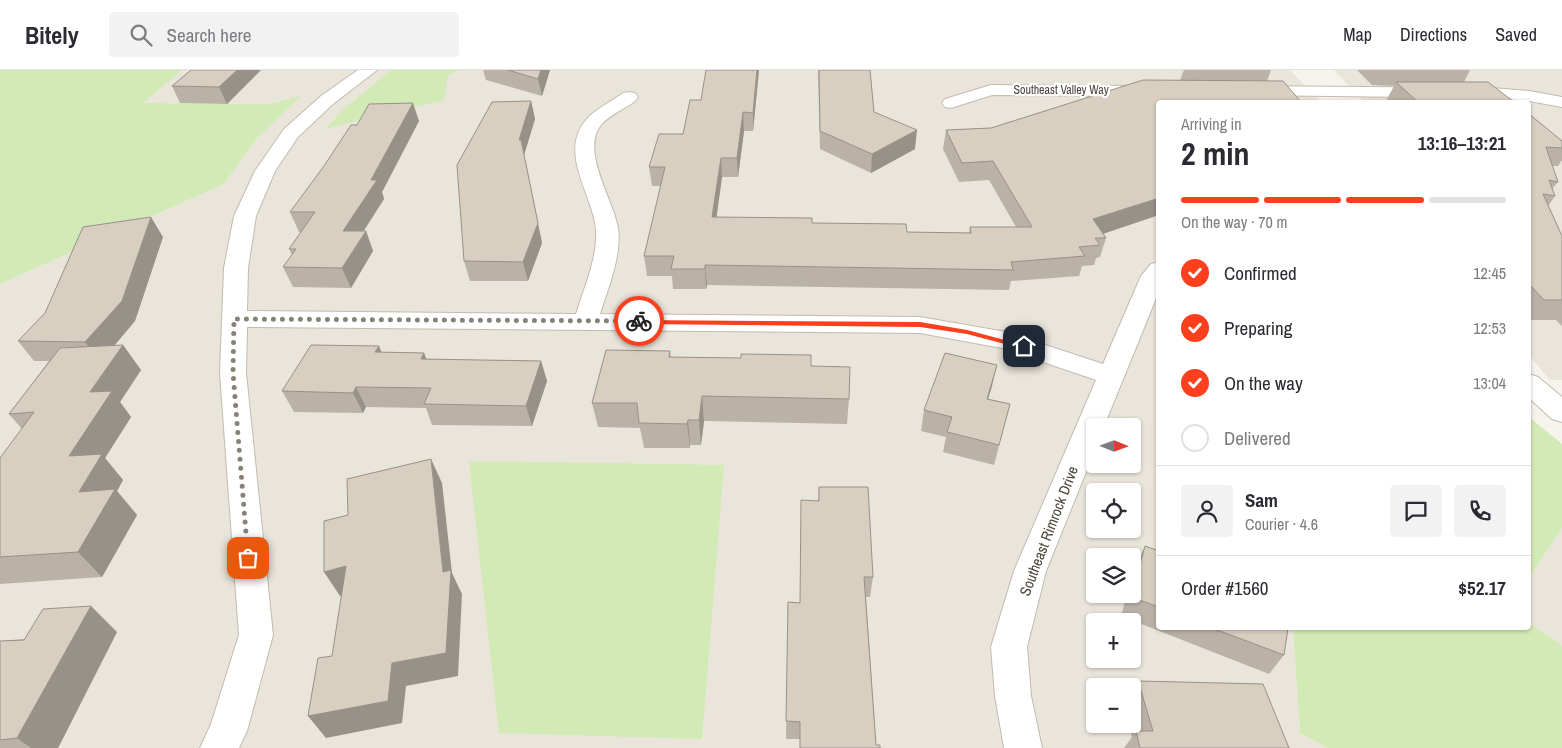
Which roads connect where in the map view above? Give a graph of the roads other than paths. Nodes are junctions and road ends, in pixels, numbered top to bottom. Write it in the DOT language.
graph roads {
  1 [pos="369,70"];
  2 [pos="1318,77"];
  3 [pos="1166,91"];
  4 [pos="1235,91"];
  5 [pos="630,97"];
  6 [pos="1337,97"];
  7 [pos="1562,102"];
  8 [pos="951,103"];
  9 [pos="1156,272"];
  10 [pos="234,319"];
  11 [pos="586,321"];
  12 [pos="1112,376"];
  13 [pos="1531,385"];
  14 [pos="1562,412"];
  15 [pos="219,748"];
  16 [pos="1023,748"];
  1 -- 10 [label="street"];
  2 -- 6 [label="street"];
  3 -- 8 [label="street, Southeast Valley Way"];
  4 -- 6 [label="street"];
  5 -- 11 [label="street"];
  6 -- 7 [label="street"];
  9 -- 12 [label="street, Southeast Rimrock Drive"];
  10 -- 11 [label="street"];
  10 -- 15 [label="street"];
  11 -- 12 [label="street"];
  12 -- 16 [label="street, Southeast Rimrock Drive"];
  13 -- 14 [label="street"];
}
